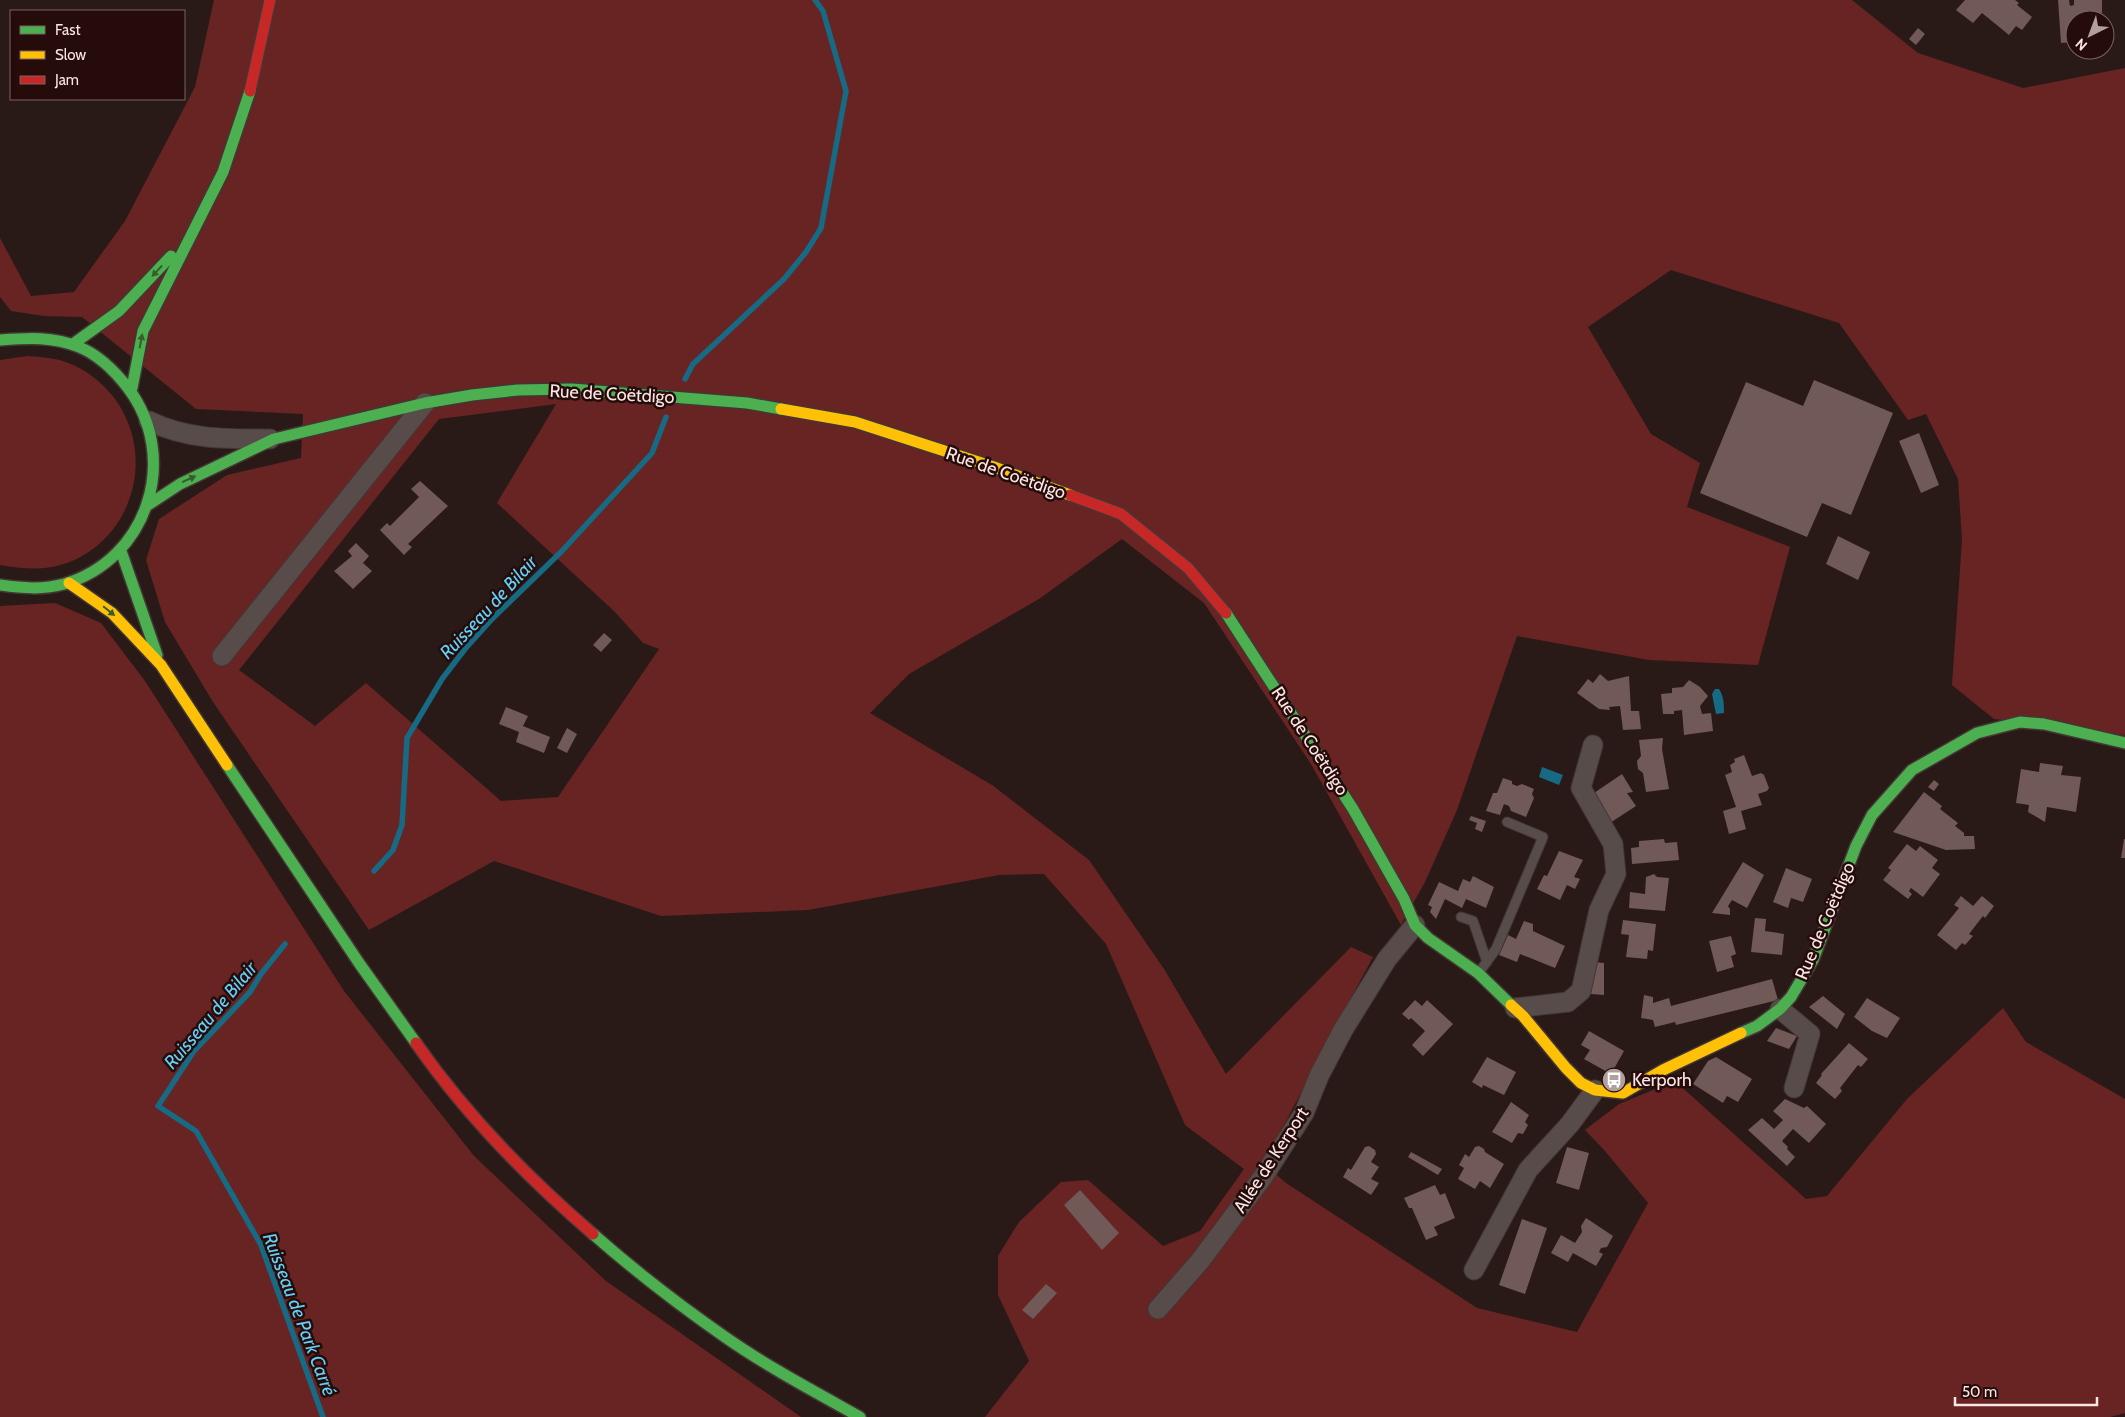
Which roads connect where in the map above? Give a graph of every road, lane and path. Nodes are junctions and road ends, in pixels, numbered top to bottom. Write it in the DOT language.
graph roads {
  1 [pos="270,0"];
  2 [pos="190,236"];
  3 [pos="6,326"];
  4 [pos="19,338"];
  5 [pos="0,340"];
  6 [pos="73,344"];
  7 [pos="132,388"];
  8 [pos="426,403"];
  9 [pos="149,421"];
  10 [pos="274,439"];
  11 [pos="148,505"];
  12 [pos="121,551"];
  13 [pos="70,583"];
  14 [pos="0,585"];
  15 [pos="222,656"];
  16 [pos="161,665"];
  17 [pos="2125,743"];
  18 [pos="1593,745"];
  19 [pos="1507,822"];
  20 [pos="1460,917"];
  21 [pos="1415,925"];
  22 [pos="1486,962"];
  23 [pos="1478,973"];
  24 [pos="1515,1008"];
  25 [pos="1780,1009"];
  26 [pos="1794,1088"];
  27 [pos="1595,1090"];
  28 [pos="1474,1270"];
  29 [pos="1158,1309"];
  30 [pos="860,1417"];
  1 -- 2 [label="street"];
  2 -- 6 [label="street, one-way"];
  7 -- 2 [label="street, one-way"];
  3 -- 4 [label="street"];
  4 -- 5 [label="street"];
  4 -- 6 [label="street"];
  6 -- 7 [label="street"];
  7 -- 9 [label="street"];
  8 -- 10 [label="street, Rue de Coëtdigo"];
  8 -- 15 [label="street"];
  8 -- 21 [label="street, Rue de Coëtdigo"];
  9 -- 10 [label="street, Rue de Coëtdigo"];
  9 -- 11 [label="street"];
  11 -- 10 [label="street, Rue de Coëtdigo, one-way"];
  11 -- 12 [label="street"];
  12 -- 13 [label="street"];
  12 -- 16 [label="street"];
  13 -- 14 [label="street"];
  13 -- 16 [label="street, one-way"];
  16 -- 30 [label="street"];
  17 -- 25 [label="street, Rue de Coëtdigo"];
  18 -- 24 [label="street"];
  19 -- 22 [label="lane"];
  20 -- 22 [label="lane"];
  21 -- 23 [label="street, Rue de Coëtdigo"];
  21 -- 29 [label="street, Allée de Kerport"];
  22 -- 23 [label="lane"];
  23 -- 24 [label="street, Rue de Coëtdigo"];
  24 -- 27 [label="street, Rue de Coëtdigo"];
  25 -- 26 [label="street"];
  25 -- 27 [label="street, Rue de Coëtdigo"];
  27 -- 28 [label="street"];
}
